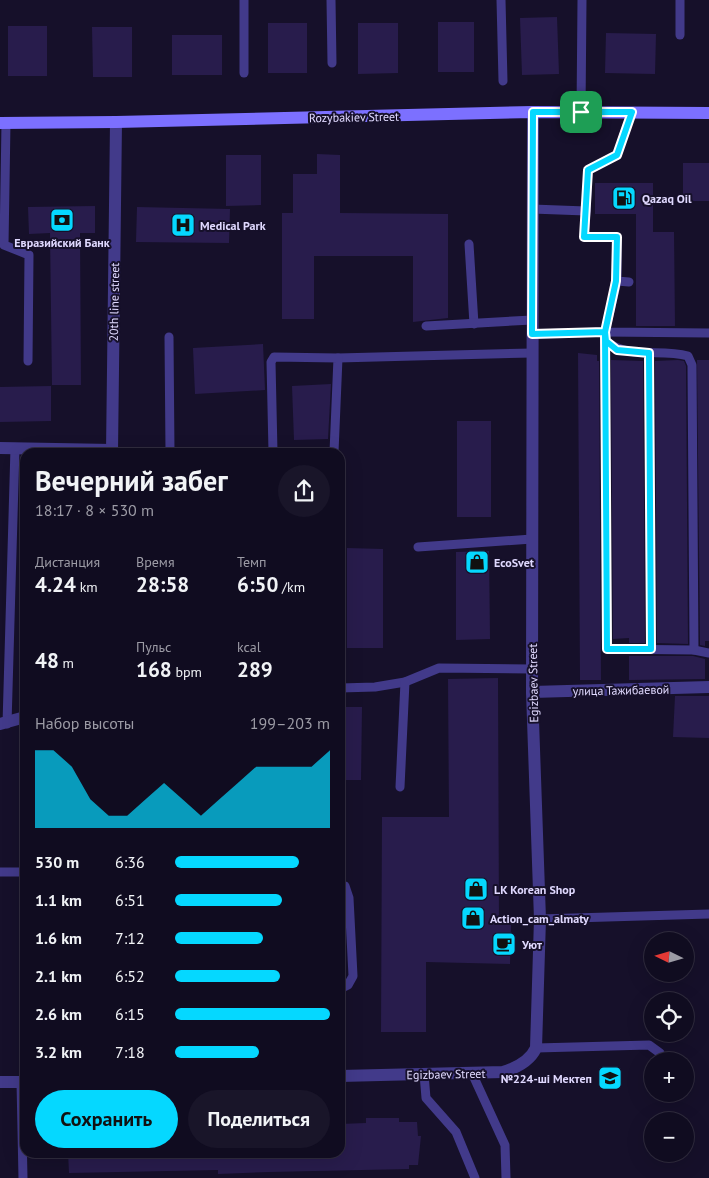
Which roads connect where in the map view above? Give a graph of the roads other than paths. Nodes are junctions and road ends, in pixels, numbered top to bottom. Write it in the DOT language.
graph roads {
  1 [pos="244,0"];
  2 [pos="331,0"];
  3 [pos="501,0"];
  4 [pos="582,0"];
  5 [pos="680,0"];
  6 [pos="680,35"];
  7 [pos="332,64"];
  8 [pos="244,73"];
  9 [pos="503,81"];
  10 [pos="533,112"];
  11 [pos="581,112"];
  12 [pos="632,112"];
  13 [pos="709,113"];
  14 [pos="116,122"];
  15 [pos="3,123"];
  16 [pos="3,164"];
  17 [pos="532,209"];
  18 [pos="586,210"];
  19 [pos="470,244"];
  20 [pos="616,281"];
  21 [pos="629,282"];
  22 [pos="532,320"];
  23 [pos="474,324"];
  24 [pos="426,326"];
  25 [pos="709,333"];
  26 [pos="532,334"];
  27 [pos="169,336"];
  28 [pos="605,336"];
  29 [pos="649,353"];
  30 [pos="532,354"];
  31 [pos="338,358"];
  32 [pos="28,361"];
  33 [pos="0,448"];
  34 [pos="15,448"];
  35 [pos="20,448"];
  36 [pos="112,448"];
  37 [pos="170,448"];
  38 [pos="273,448"];
  39 [pos="334,448"];
  40 [pos="532,539"];
  41 [pos="418,547"];
  42 [pos="651,649"];
  43 [pos="694,650"];
  44 [pos="709,653"];
  45 [pos="532,669"];
  46 [pos="405,682"];
  47 [pos="709,687"];
  48 [pos="345,688"];
  49 [pos="532,692"];
  50 [pos="20,719"];
  51 [pos="4,724"];
  52 [pos="400,787"];
  53 [pos="0,872"];
  54 [pos="20,872"];
  55 [pos="345,886"];
  56 [pos="709,914"];
  57 [pos="540,919"];
  58 [pos="345,986"];
  59 [pos="536,1048"];
  60 [pos="659,1052"];
  61 [pos="472,1073"];
  62 [pos="424,1074"];
  63 [pos="345,1076"];
  64 [pos="0,1082"];
  65 [pos="20,1082"];
  66 [pos="24,1158"];
  67 [pos="24,1178"];
  68 [pos="475,1178"];
  69 [pos="506,1178"];
  1 -- 8 [label="lane"];
  2 -- 7 [label="lane"];
  3 -- 9 [label="lane"];
  4 -- 11 [label="lane"];
  5 -- 6 [label="lane"];
  10 -- 11 [label="main road, Rozybakiev Street"];
  10 -- 14 [label="main road, Rozybakiev Street"];
  10 -- 17 [label="street, Egizbaev Street"];
  11 -- 12 [label="main road, Rozybakiev Street"];
  12 -- 13 [label="main road, Rozybakiev Street"];
  12 -- 18 [label="lane"];
  14 -- 15 [label="main road, Rozybakiev Street"];
  14 -- 36 [label="street, 20th line street"];
  15 -- 16 [label="lane"];
  16 -- 32 [label="lane"];
  17 -- 18 [label="lane"];
  17 -- 22 [label="street, Egizbaev Street"];
  18 -- 20 [label="lane"];
  19 -- 23 [label="lane"];
  20 -- 21 [label="lane"];
  20 -- 28 [label="lane"];
  22 -- 23 [label="lane"];
  22 -- 26 [label="street, Egizbaev Street"];
  23 -- 24 [label="lane"];
  25 -- 28 [label="lane"];
  26 -- 28 [label="lane"];
  26 -- 30 [label="street, Egizbaev Street"];
  27 -- 37 [label="lane"];
  28 -- 29 [label="lane"];
  28 -- 42 [label="lane"];
  29 -- 42 [label="lane"];
  29 -- 43 [label="lane"];
  30 -- 31 [label="lane"];
  30 -- 40 [label="street, Egizbaev Street"];
  31 -- 38 [label="lane"];
  31 -- 39 [label="lane"];
  33 -- 34 [label="street"];
  34 -- 35 [label="street"];
  34 -- 51 [label="lane"];
  40 -- 41 [label="lane"];
  40 -- 45 [label="street, Egizbaev Street"];
  42 -- 43 [label="lane"];
  43 -- 44 [label="lane"];
  45 -- 46 [label="lane"];
  45 -- 49 [label="street, Egizbaev Street"];
  46 -- 48 [label="lane"];
  46 -- 52 [label="lane"];
  47 -- 49 [label="street, улица Тажибаевой"];
  49 -- 57 [label="street, Egizbaev Street"];
  50 -- 51 [label="street"];
  53 -- 54 [label="lane"];
  55 -- 58 [label="lane"];
  56 -- 57 [label="lane"];
  57 -- 59 [label="street, Egizbaev Street"];
  59 -- 60 [label="lane"];
  59 -- 61 [label="street, Egizbaev Street"];
  61 -- 62 [label="street, Egizbaev Street"];
  61 -- 69 [label="lane"];
  62 -- 63 [label="street, Egizbaev Street"];
  62 -- 68 [label="lane"];
  64 -- 65 [label="street"];
  66 -- 67 [label="lane"];
}
